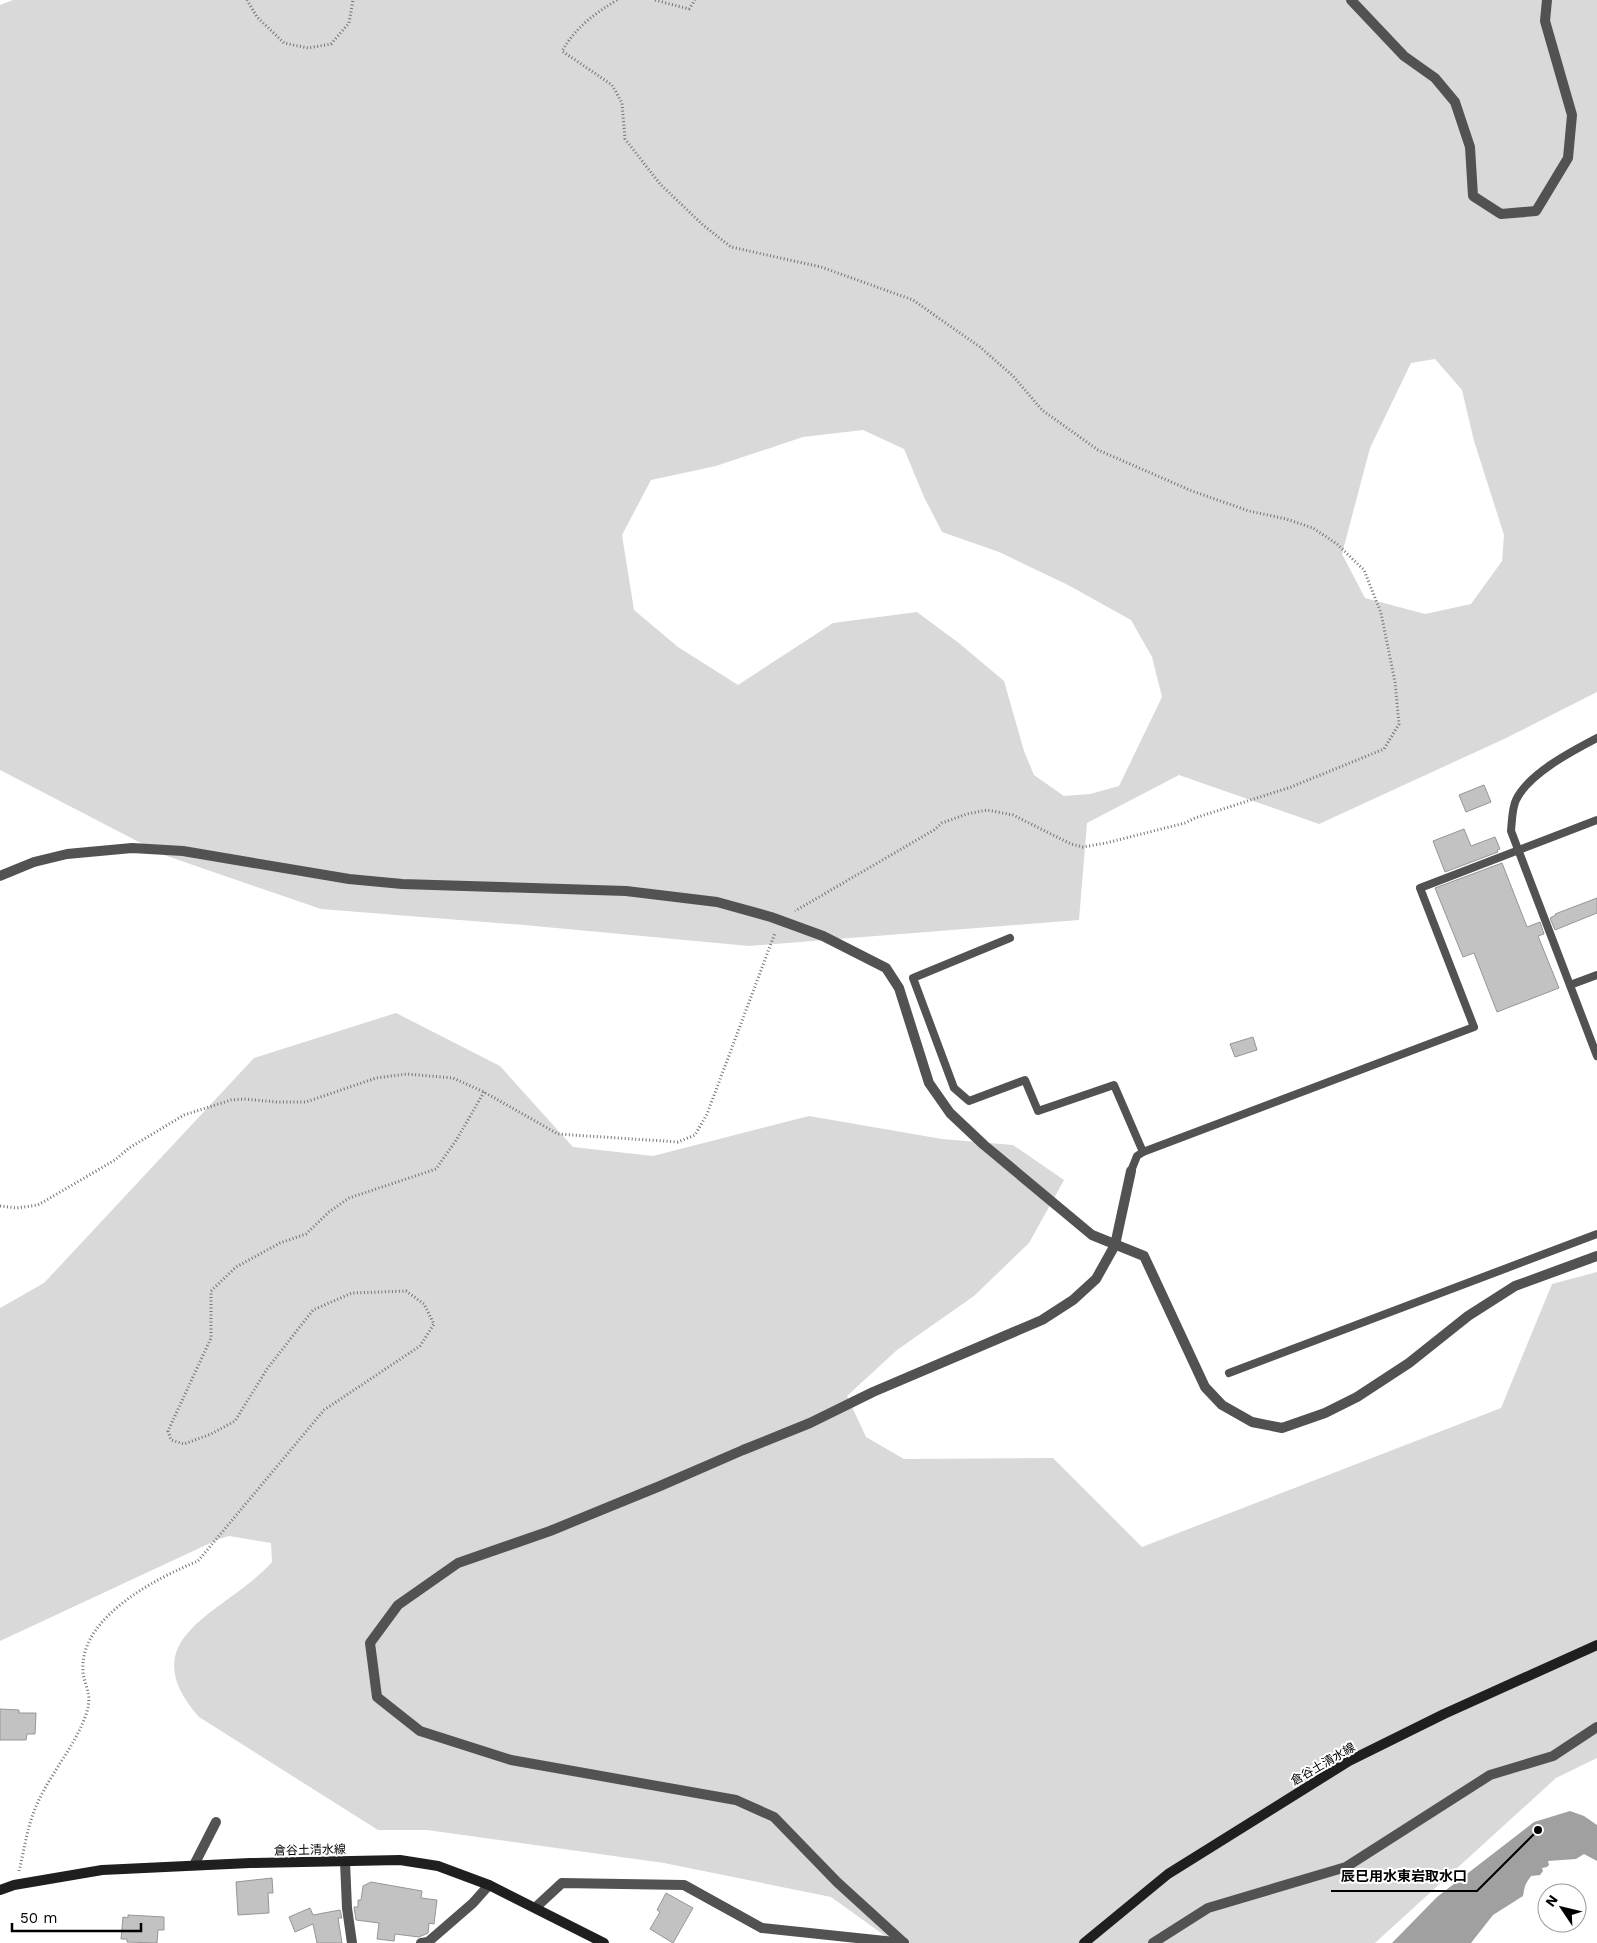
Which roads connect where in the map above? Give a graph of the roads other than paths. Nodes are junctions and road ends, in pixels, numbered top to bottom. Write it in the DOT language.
graph roads {
  1 [pos="1351,0"];
  2 [pos="1547,0"];
  3 [pos="1597,738"];
  4 [pos="1597,820"];
  5 [pos="1517,851"];
  6 [pos="0,876"];
  7 [pos="1010,938"];
  8 [pos="1597,975"];
  9 [pos="1570,985"];
  10 [pos="1597,1056"];
  11 [pos="1143,1152"];
  12 [pos="1131,1171"];
  13 [pos="1597,1234"];
  14 [pos="1115,1245"];
  15 [pos="1597,1256"];
  16 [pos="1229,1373"];
  17 [pos="1597,1645"];
  18 [pos="1597,1727"];
  19 [pos="216,1822"];
  20 [pos="346,1862"];
  21 [pos="194,1866"];
  22 [pos="489,1885"];
  23 [pos="0,1890"];
  24 [pos="536,1907"];
  25 [pos="352,1943"];
  26 [pos="421,1943"];
  27 [pos="604,1943"];
  28 [pos="904,1943"];
  29 [pos="1084,1943"];
  30 [pos="1153,1943"];
  1 -- 2 [label="street"];
  3 -- 5 [label="lane"];
  4 -- 5 [label="lane"];
  5 -- 9 [label="lane"];
  5 -- 11 [label="lane"];
  6 -- 14 [label="street"];
  7 -- 11 [label="lane"];
  8 -- 9 [label="lane"];
  9 -- 10 [label="lane"];
  11 -- 12 [label="lane"];
  12 -- 14 [label="street"];
  13 -- 16 [label="lane"];
  14 -- 15 [label="street"];
  14 -- 28 [label="street"];
  17 -- 29 [label="main road, 倉谷土清水線"];
  18 -- 30 [label="street"];
  19 -- 21 [label="street"];
  20 -- 21 [label="main road, 倉谷土清水線"];
  20 -- 22 [label="main road, 倉谷土清水線"];
  20 -- 25 [label="street"];
  21 -- 23 [label="main road, 倉谷土清水線"];
  22 -- 24 [label="main road, 倉谷土清水線"];
  22 -- 26 [label="street"];
  24 -- 27 [label="main road, 倉谷土清水線"];
  24 -- 28 [label="street"];
}
